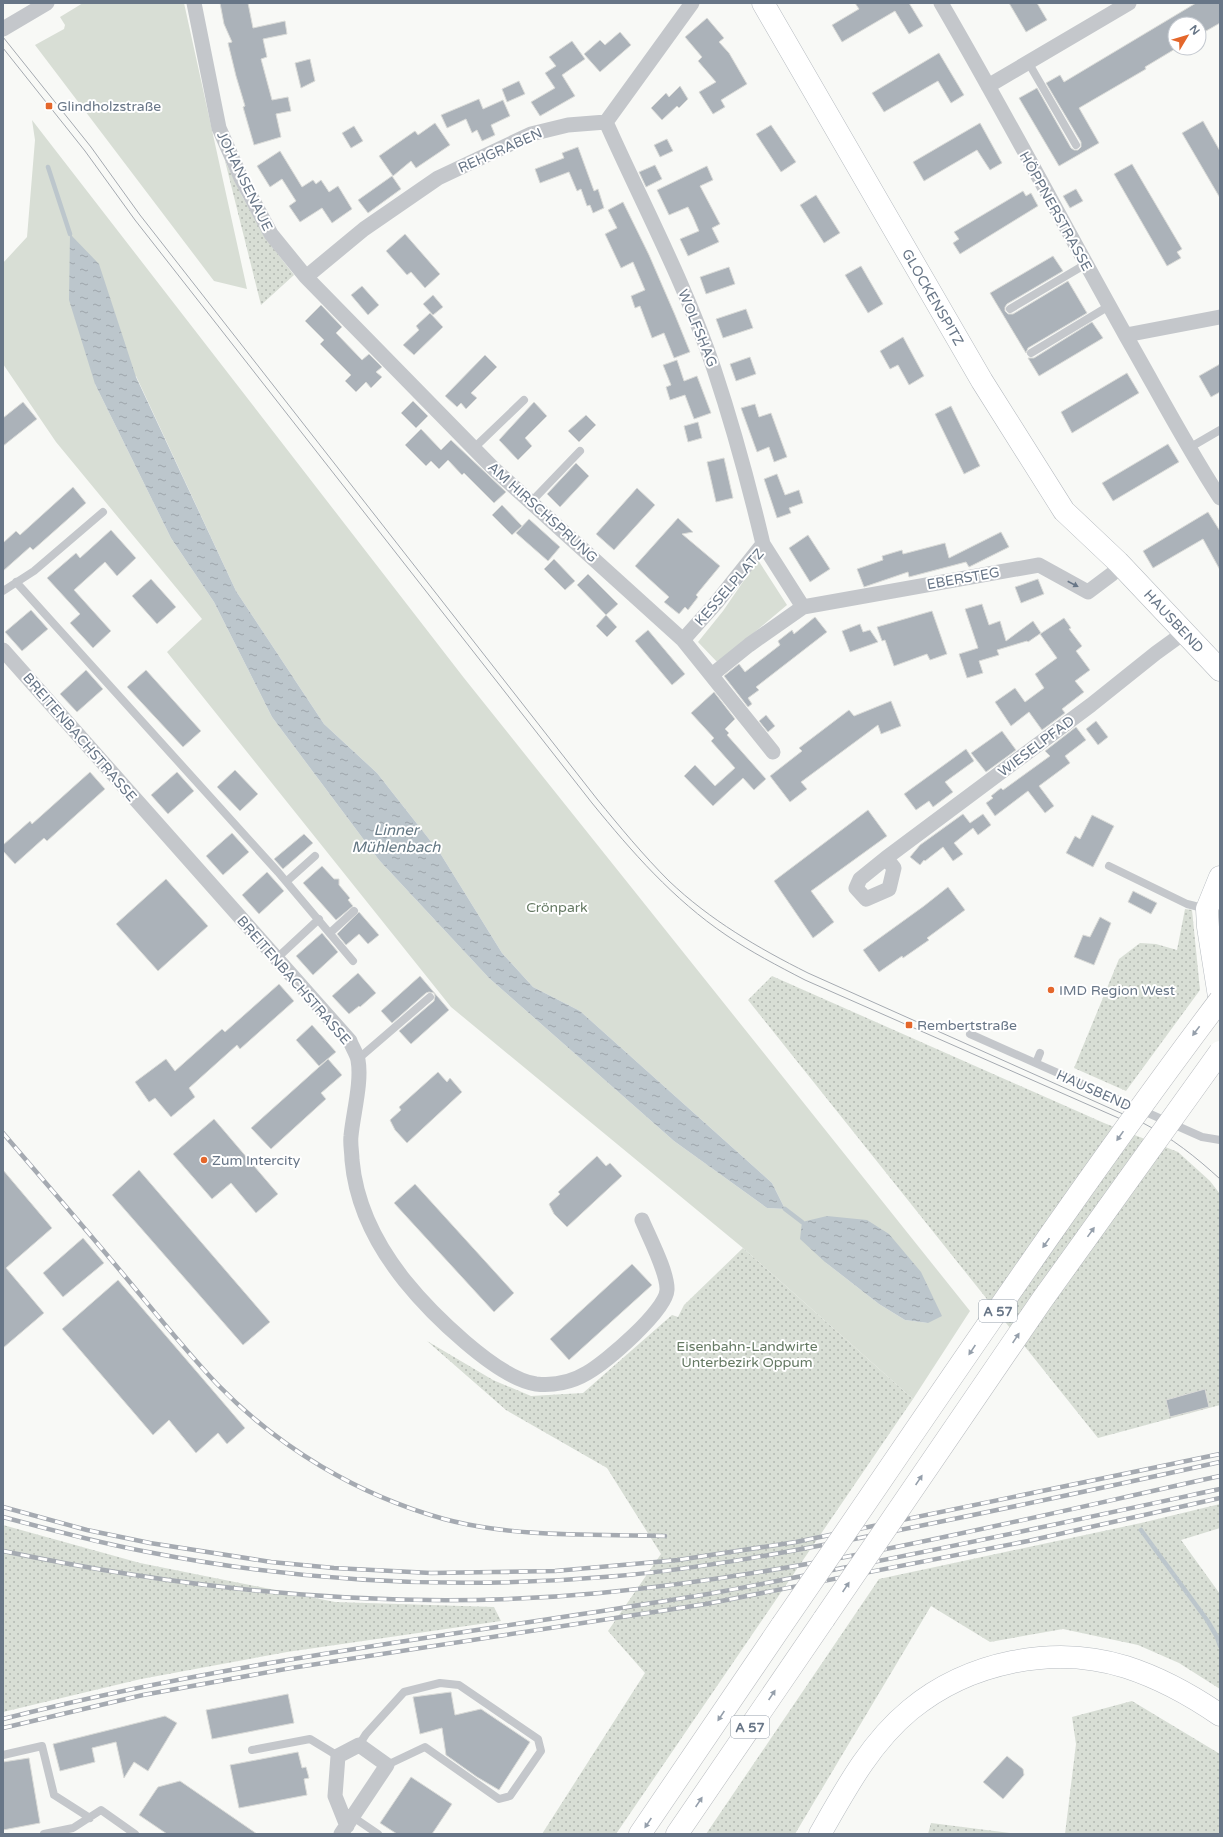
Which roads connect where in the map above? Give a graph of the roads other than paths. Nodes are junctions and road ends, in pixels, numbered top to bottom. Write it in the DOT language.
graph roads {
  1 [pos="47,3"];
  2 [pos="194,3"];
  3 [pos="692,3"];
  4 [pos="763,3"];
  5 [pos="941,3"];
  6 [pos="1129,3"];
  7 [pos="3,29"];
  8 [pos="1028,62"];
  9 [pos="988,86"];
  10 [pos="606,122"];
  11 [pos="1076,145"];
  12 [pos="1086,264"];
  13 [pos="306,277"];
  14 [pos="1109,306"];
  15 [pos="1010,309"];
  16 [pos="1220,317"];
  17 [pos="1126,335"];
  18 [pos="1031,353"];
  19 [pos="524,400"];
  20 [pos="1220,430"];
  21 [pos="474,448"];
  22 [pos="1189,448"];
  23 [pos="580,450"];
  24 [pos="1220,498"];
  25 [pos="531,502"];
  26 [pos="103,512"];
  27 [pos="763,544"];
  28 [pos="1120,573"];
  29 [pos="16,582"];
  30 [pos="3,591"];
  31 [pos="803,607"];
  32 [pos="1185,632"];
  33 [pos="683,640"];
  34 [pos="3,650"];
  35 [pos="1220,670"];
  36 [pos="713,674"];
  37 [pos="773,752"];
  38 [pos="314,856"];
  39 [pos="886,858"];
  40 [pos="1109,866"];
  41 [pos="1220,877"];
  42 [pos="287,881"];
  43 [pos="1207,909"];
  44 [pos="354,911"];
  45 [pos="319,919"];
  46 [pos="331,932"];
  47 [pos="276,959"];
  48 [pos="353,961"];
  49 [pos="430,997"];
  50 [pos="1220,1001"];
  51 [pos="970,1034"];
  52 [pos="1220,1052"];
  53 [pos="1040,1053"];
  54 [pos="358,1059"];
  55 [pos="1036,1063"];
  56 [pos="1220,1140"];
  57 [pos="642,1220"];
  58 [pos="1220,1715"];
  59 [pos="359,1745"];
  60 [pos="252,1750"];
  61 [pos="3,1755"];
  62 [pos="338,1756"];
  63 [pos="387,1765"];
  64 [pos="90,1818"];
  65 [pos="347,1826"];
  66 [pos="44,1834"];
  67 [pos="135,1834"];
  68 [pos="378,1834"];
  69 [pos="640,1834"];
  70 [pos="677,1834"];
  71 [pos="820,1834"];
  1 -- 7 [label="street"];
  2 -- 13 [label="street, JOHANSENAUE"];
  3 -- 10 [label="street"];
  4 -- 28 [label="main road, GLOCKENSPITZ"];
  5 -- 9 [label="street, HÖPPNERSTRASSE"];
  6 -- 8 [label="street"];
  8 -- 9 [label="street"];
  8 -- 11 [label="lane"];
  9 -- 12 [label="street, HÖPPNERSTRASSE"];
  10 -- 13 [label="street, REHGRABEN"];
  10 -- 27 [label="street, WOLFSHAG"];
  12 -- 14 [label="street, HÖPPNERSTRASSE"];
  12 -- 15 [label="lane"];
  13 -- 21 [label="street, AM HIRSCHSPRUNG"];
  14 -- 17 [label="street, HÖPPNERSTRASSE"];
  14 -- 18 [label="lane"];
  16 -- 17 [label="street"];
  17 -- 22 [label="street, HÖPPNERSTRASSE"];
  19 -- 21 [label="lane"];
  20 -- 22 [label="lane"];
  21 -- 25 [label="street, AM HIRSCHSPRUNG"];
  22 -- 24 [label="street, HÖPPNERSTRASSE"];
  23 -- 25 [label="lane"];
  25 -- 33 [label="street, AM HIRSCHSPRUNG"];
  26 -- 29 [label="lane"];
  27 -- 31 [label="street, KESSELPLATZ"];
  27 -- 33 [label="street, KESSELPLATZ"];
  31 -- 28 [label="street, EBERSTEG, one-way"];
  28 -- 32 [label="main road, HAUSBEND"];
  29 -- 30 [label="lane"];
  29 -- 42 [label="lane"];
  31 -- 36 [label="street"];
  32 -- 35 [label="main road, HAUSBEND"];
  32 -- 39 [label="street, WIESELPFAD"];
  33 -- 36 [label="street, AM HIRSCHSPRUNG"];
  34 -- 47 [label="street, BREITENBACHSTRASSE"];
  36 -- 37 [label="street, AM HIRSCHSPRUNG"];
  38 -- 42 [label="lane"];
  40 -- 43 [label="lane"];
  41 -- 43 [label="main road"];
  42 -- 45 [label="lane"];
  43 -- 50 [label="main road"];
  44 -- 46 [label="lane"];
  45 -- 46 [label="lane"];
  45 -- 47 [label="lane"];
  46 -- 48 [label="lane"];
  47 -- 54 [label="street, BREITENBACHSTRASSE"];
  49 -- 54 [label="lane"];
  50 -- 69 [label="main road, A 57, one-way, bridge"];
  51 -- 55 [label="lane, HAUSBEND"];
  70 -- 52 [label="main road, A 57, one-way, bridge"];
  53 -- 55 [label="lane"];
  54 -- 57 [label="street, BREITENBACHSTRASSE"];
  55 -- 56 [label="lane, HAUSBEND"];
  58 -- 71 [label="main road"];
  59 -- 62 [label="street"];
  59 -- 63 [label="street"];
  59 -- 63 [label="lane"];
  60 -- 62 [label="lane"];
  61 -- 64 [label="lane"];
  62 -- 65 [label="street"];
  63 -- 65 [label="street"];
  64 -- 66 [label="lane"];
  64 -- 67 [label="lane"];
  65 -- 68 [label="lane"];
}
